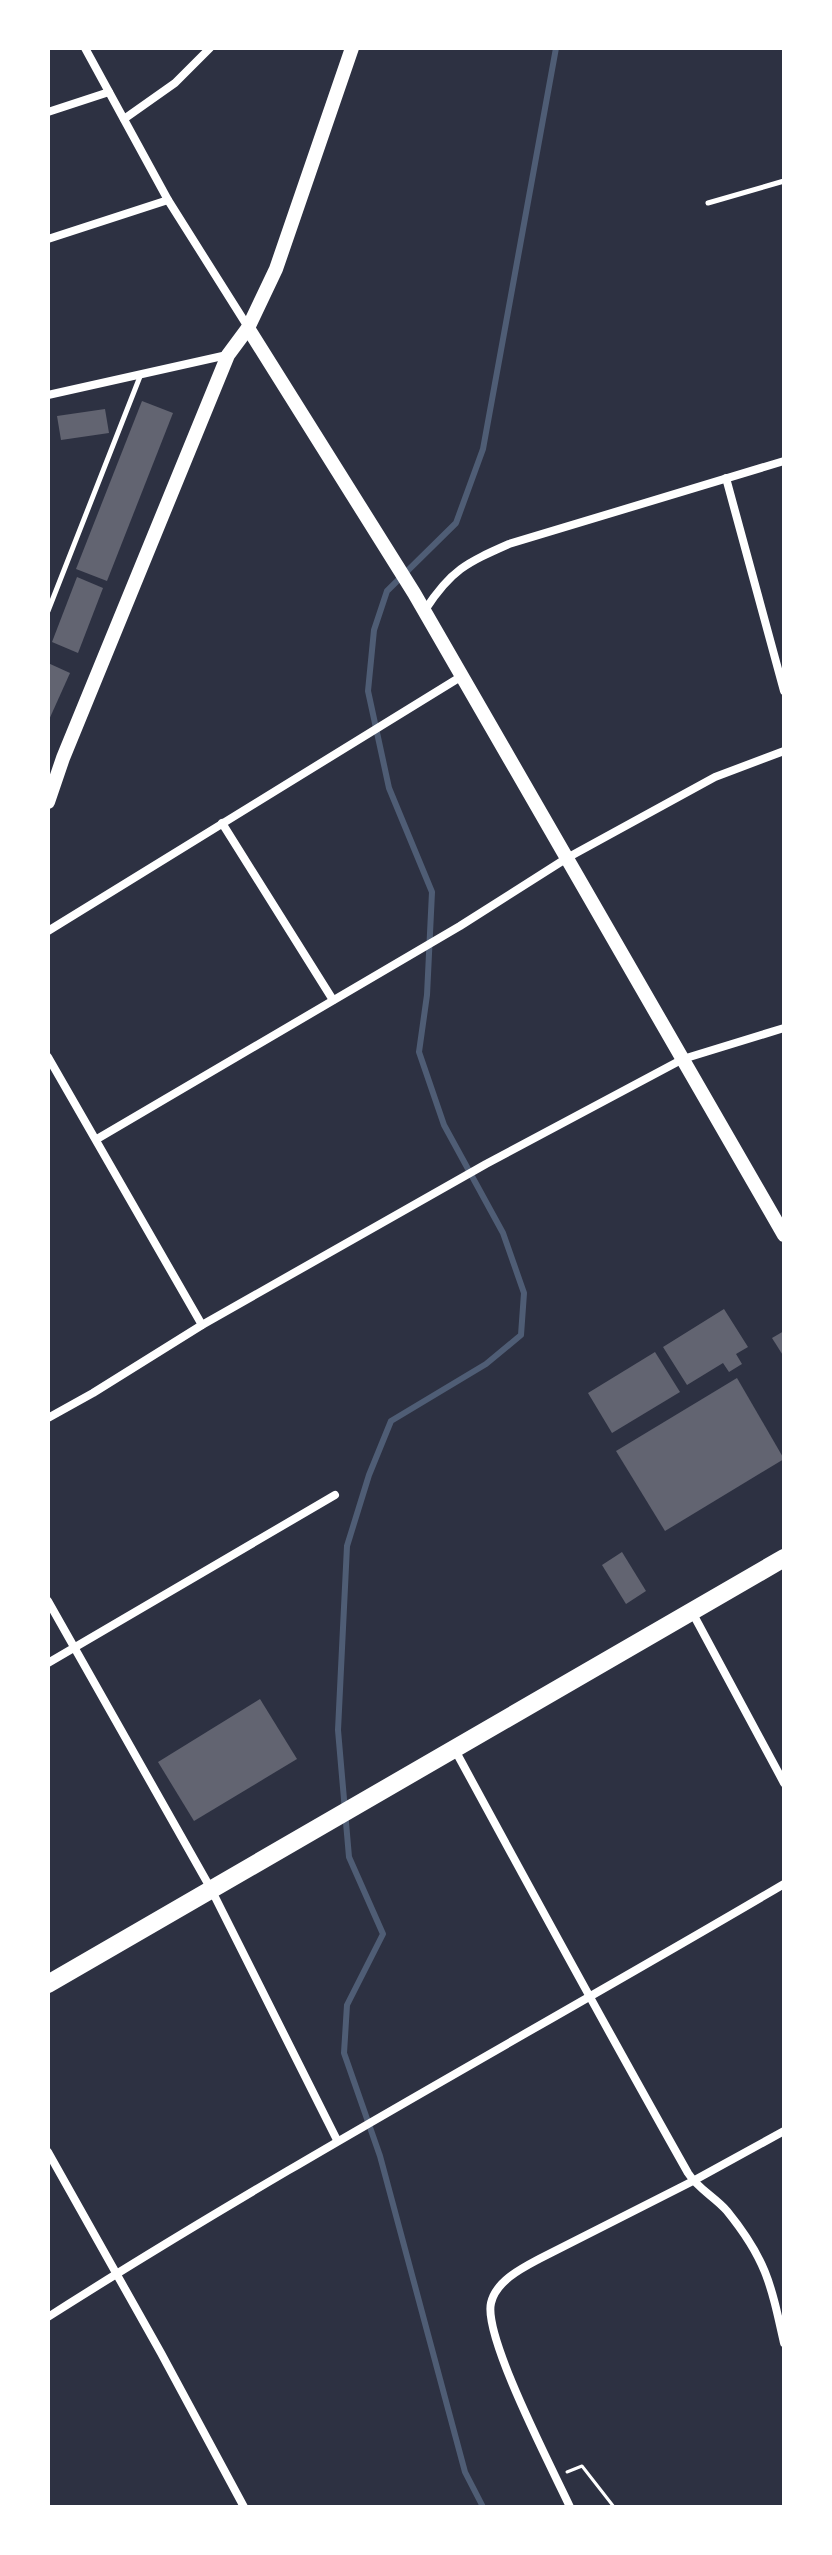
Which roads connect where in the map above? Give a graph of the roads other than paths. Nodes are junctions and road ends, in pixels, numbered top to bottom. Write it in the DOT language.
graph roads {
  1 [pos="85,48"];
  2 [pos="210,48"];
  3 [pos="352,48"];
  4 [pos="109,92"];
  5 [pos="48,112"];
  6 [pos="124,119"];
  7 [pos="784,181"];
  8 [pos="168,200"];
  9 [pos="708,203"];
  10 [pos="48,239"];
  11 [pos="248,328"];
  12 [pos="228,355"];
  13 [pos="141,374"];
  14 [pos="48,395"];
  15 [pos="784,461"];
  16 [pos="726,478"];
  17 [pos="425,610"];
  18 [pos="48,611"];
  19 [pos="462,676"];
  20 [pos="784,691"];
  21 [pos="784,751"];
  22 [pos="48,802"];
  23 [pos="222,823"];
  24 [pos="567,858"];
  25 [pos="48,931"];
  26 [pos="333,1000"];
  27 [pos="784,1028"];
  28 [pos="48,1057"];
  29 [pos="683,1059"];
  30 [pos="97,1139"];
  31 [pos="784,1235"];
  32 [pos="202,1325"];
  33 [pos="48,1418"];
  34 [pos="335,1495"];
  35 [pos="784,1558"];
  36 [pos="48,1601"];
  37 [pos="691,1611"];
  38 [pos="76,1647"];
  39 [pos="48,1663"];
  40 [pos="455,1750"];
  41 [pos="784,1783"];
  42 [pos="784,1884"];
  43 [pos="211,1889"];
  44 [pos="48,1984"];
  45 [pos="590,1998"];
  46 [pos="784,2131"];
  47 [pos="337,2140"];
  48 [pos="48,2152"];
  49 [pos="693,2181"];
  50 [pos="117,2273"];
  51 [pos="48,2317"];
  52 [pos="784,2343"];
  53 [pos="244,2507"];
  54 [pos="570,2507"];
  1 -- 4 [label="street"];
  2 -- 6 [label="street"];
  3 -- 11 [label="street"];
  4 -- 5 [label="street"];
  4 -- 6 [label="street"];
  6 -- 8 [label="street"];
  7 -- 9 [label="lane"];
  8 -- 10 [label="street"];
  8 -- 11 [label="street"];
  11 -- 12 [label="street"];
  11 -- 17 [label="street"];
  12 -- 13 [label="street"];
  12 -- 22 [label="street"];
  13 -- 14 [label="street"];
  13 -- 18 [label="lane"];
  15 -- 16 [label="street"];
  16 -- 17 [label="street"];
  16 -- 20 [label="street"];
  17 -- 19 [label="street"];
  19 -- 23 [label="street"];
  19 -- 24 [label="street"];
  21 -- 24 [label="street"];
  23 -- 25 [label="street"];
  23 -- 26 [label="street"];
  24 -- 26 [label="street"];
  24 -- 29 [label="street"];
  26 -- 30 [label="street"];
  27 -- 29 [label="street"];
  28 -- 30 [label="street"];
  29 -- 31 [label="street"];
  29 -- 32 [label="street"];
  30 -- 32 [label="street"];
  32 -- 33 [label="street"];
  34 -- 38 [label="street"];
  35 -- 37 [label="highway"];
  36 -- 38 [label="street"];
  37 -- 40 [label="highway"];
  37 -- 41 [label="street"];
  38 -- 39 [label="street"];
  38 -- 43 [label="street"];
  40 -- 43 [label="highway"];
  40 -- 45 [label="street"];
  42 -- 45 [label="street"];
  43 -- 44 [label="highway"];
  43 -- 47 [label="street"];
  45 -- 47 [label="street"];
  45 -- 49 [label="street"];
  46 -- 49 [label="street"];
  47 -- 50 [label="street"];
  48 -- 50 [label="street"];
  49 -- 52 [label="street"];
  49 -- 54 [label="street"];
  50 -- 51 [label="street"];
  50 -- 53 [label="street"];
}
